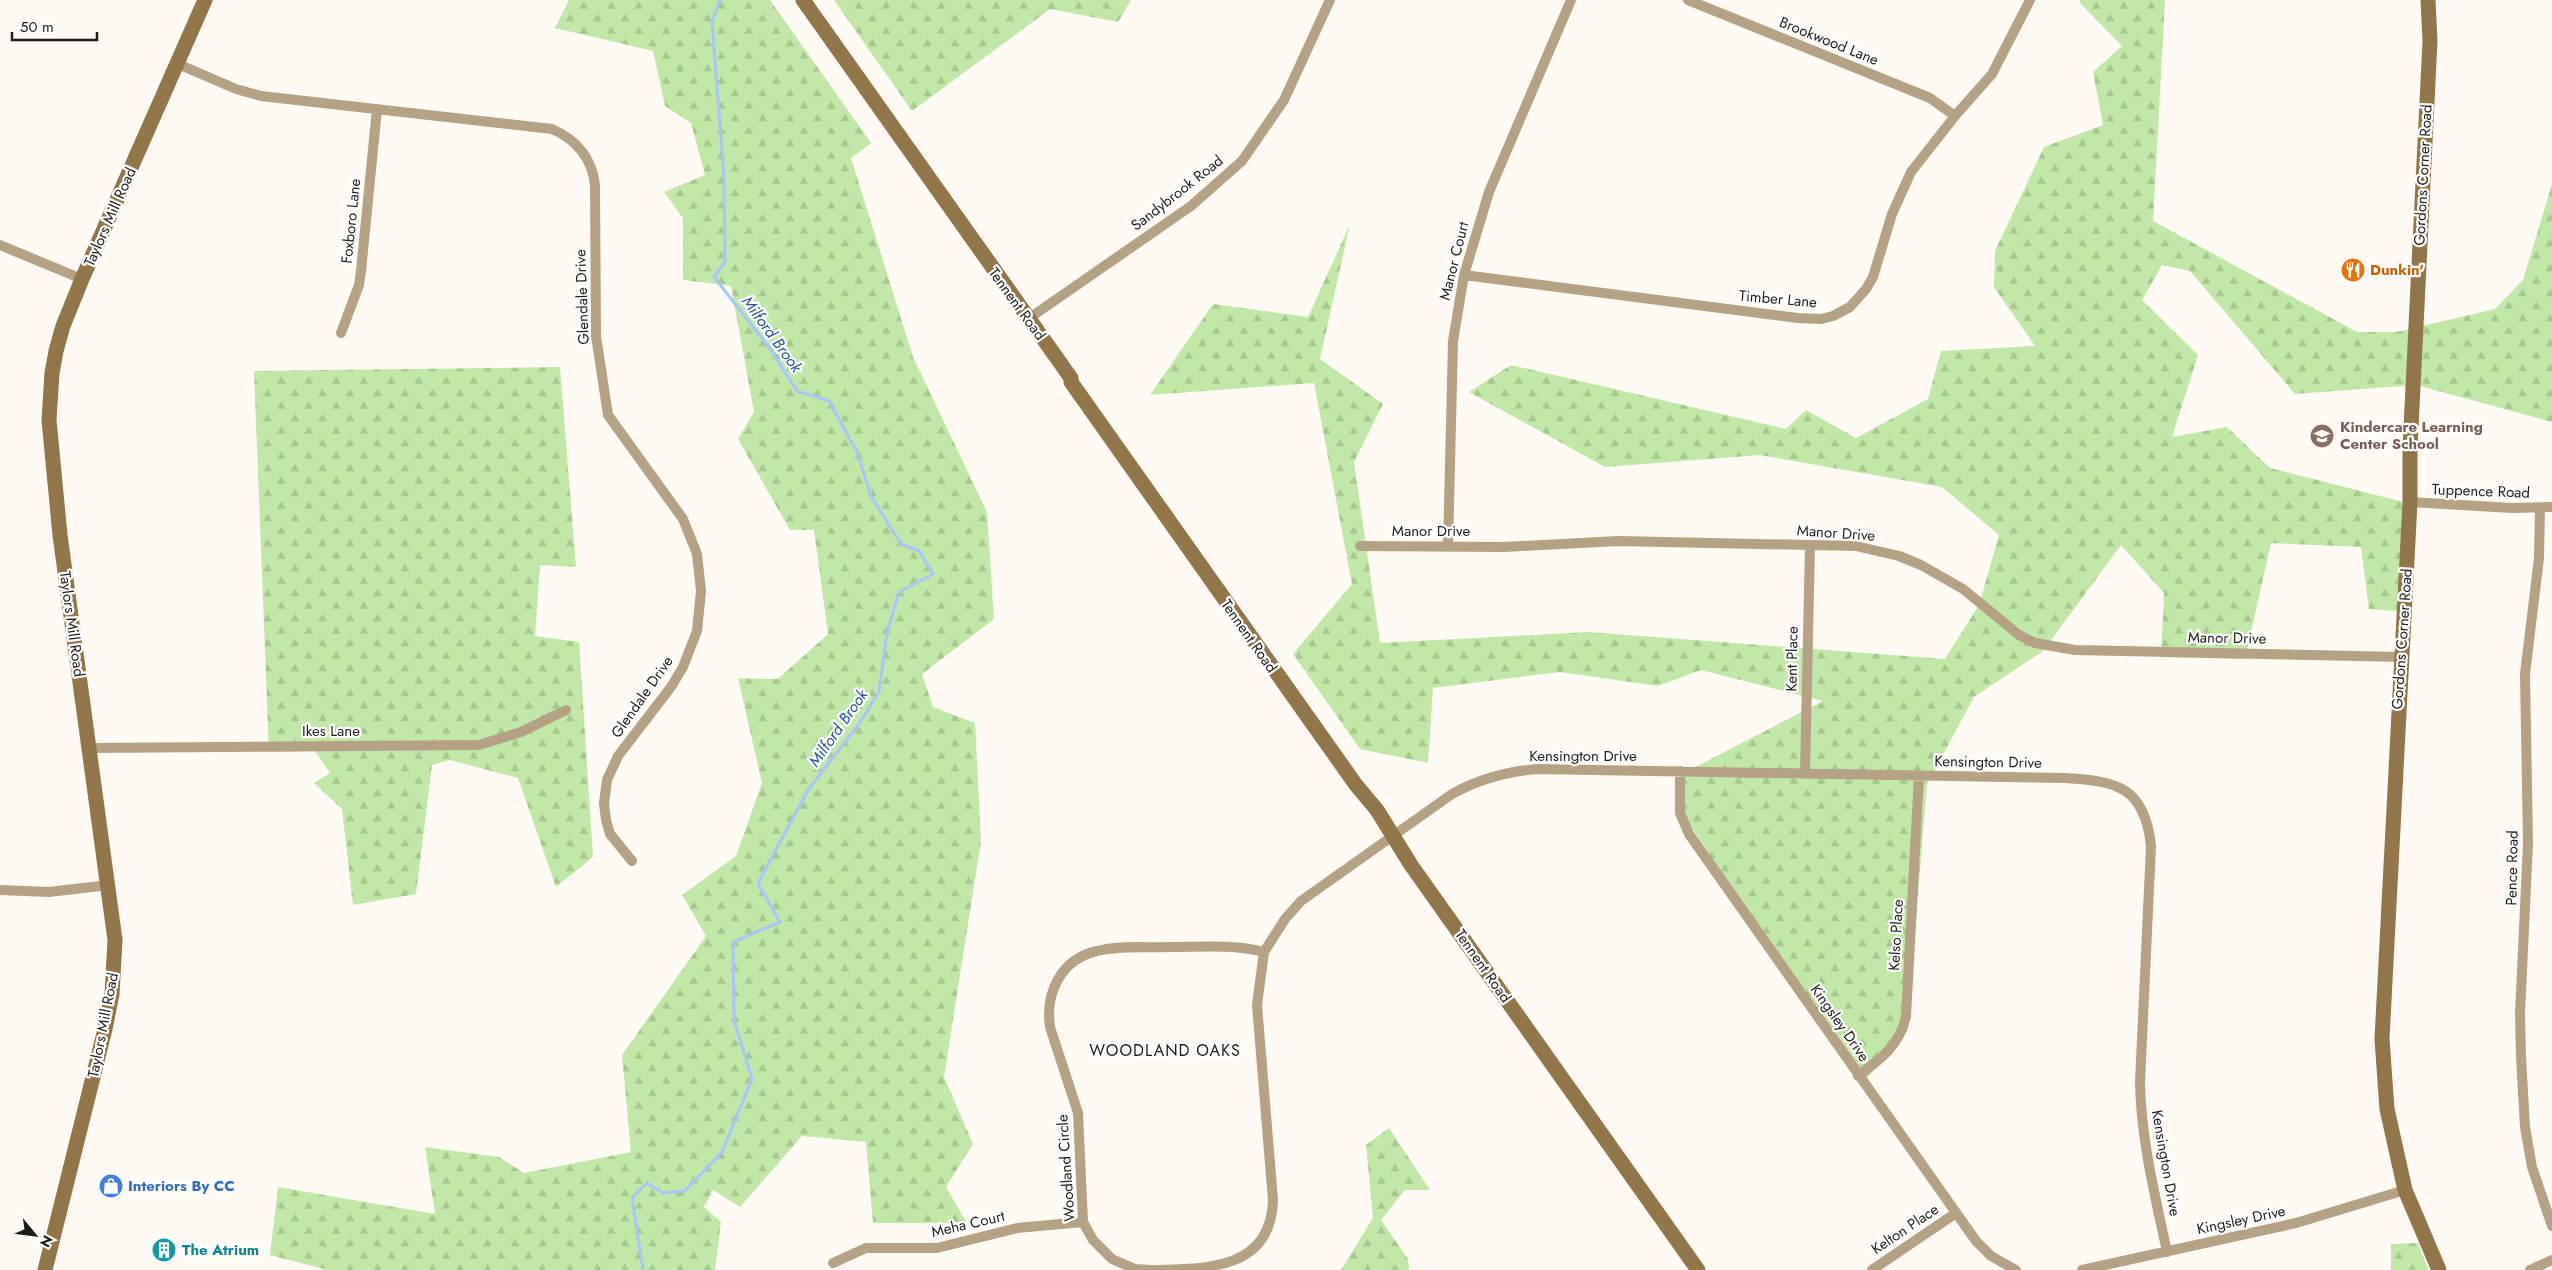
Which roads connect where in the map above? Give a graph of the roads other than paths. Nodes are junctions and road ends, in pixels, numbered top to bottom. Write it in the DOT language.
graph roads {
  1 [pos="205,0"];
  2 [pos="803,0"];
  3 [pos="1330,0"];
  4 [pos="1571,0"];
  5 [pos="1688,0"];
  6 [pos="2030,0"];
  7 [pos="2428,0"];
  8 [pos="178,64"];
  9 [pos="377,109"];
  10 [pos="1955,116"];
  11 [pos="0,246"];
  12 [pos="1464,275"];
  13 [pos="82,279"];
  14 [pos="1028,319"];
  15 [pos="341,333"];
  16 [pos="2410,502"];
  17 [pos="2552,507"];
  18 [pos="2540,508"];
  19 [pos="1810,545"];
  20 [pos="1360,546"];
  21 [pos="1448,547"];
  22 [pos="2402,657"];
  23 [pos="566,710"];
  24 [pos="89,748"];
  25 [pos="1680,771"];
  26 [pos="1805,774"];
  27 [pos="1919,776"];
  28 [pos="1393,835"];
  29 [pos="632,862"];
  30 [pos="109,885"];
  31 [pos="0,890"];
  32 [pos="1264,952"];
  33 [pos="1858,1076"];
  34 [pos="2405,1190"];
  35 [pos="1956,1213"];
  36 [pos="1083,1222"];
  37 [pos="2552,1226"];
  38 [pos="2167,1252"];
  39 [pos="2552,1260"];
  40 [pos="833,1263"];
  41 [pos="46,1270"];
  42 [pos="1150,1270"];
  43 [pos="1698,1270"];
  44 [pos="1872,1270"];
  45 [pos="2016,1270"];
  46 [pos="2082,1270"];
  47 [pos="2439,1270"];
  48 [pos="2530,1270"];
  1 -- 8 [label="street, Taylors Mill Road"];
  2 -- 14 [label="street, Tennent Road"];
  3 -- 14 [label="street, Sandybrook Road"];
  4 -- 12 [label="street, Manor Court"];
  5 -- 10 [label="street, Brookwood Lane"];
  6 -- 10 [label="street, Timber Lane"];
  7 -- 16 [label="street, Gordons Corner Road"];
  8 -- 9 [label="street, Glendale Drive"];
  8 -- 13 [label="street, Taylors Mill Road"];
  9 -- 15 [label="street, Foxboro Lane"];
  9 -- 29 [label="street, Glendale Drive"];
  10 -- 12 [label="street, Timber Lane"];
  11 -- 13 [label="street"];
  12 -- 21 [label="street, Manor Court"];
  13 -- 24 [label="street, Taylors Mill Road"];
  14 -- 28 [label="street, Tennent Road"];
  16 -- 18 [label="street, Tuppence Road"];
  16 -- 22 [label="street, Gordons Corner Road"];
  17 -- 18 [label="street, Tuppence Road"];
  18 -- 37 [label="street, Pence Road"];
  19 -- 21 [label="street, Manor Drive"];
  19 -- 22 [label="street, Manor Drive"];
  19 -- 26 [label="street, Kent Place"];
  20 -- 21 [label="street, Manor Drive"];
  22 -- 34 [label="street, Gordons Corner Road"];
  23 -- 24 [label="street, Ikes Lane"];
  24 -- 30 [label="street, Taylors Mill Road"];
  25 -- 26 [label="street, Kensington Drive"];
  25 -- 28 [label="street, Kensington Drive"];
  25 -- 33 [label="street, Kingsley Drive"];
  26 -- 27 [label="street, Kensington Drive"];
  27 -- 33 [label="street, Kelso Place"];
  27 -- 38 [label="street, Kensington Drive"];
  28 -- 32 [label="street, Woodland Circle"];
  28 -- 43 [label="street, Tennent Road"];
  30 -- 31 [label="street"];
  30 -- 41 [label="street, Taylors Mill Road"];
  32 -- 36 [label="street, Woodland Circle"];
  32 -- 42 [label="street, Woodland Circle"];
  33 -- 35 [label="street, Kingsley Drive"];
  34 -- 38 [label="street, Kingsley Drive"];
  34 -- 47 [label="street, Gordons Corner Road"];
  35 -- 44 [label="street, Kelton Place"];
  35 -- 45 [label="street, Kingsley Drive"];
  36 -- 40 [label="street, Meha Court"];
  36 -- 42 [label="street, Woodland Circle"];
  38 -- 46 [label="street, Kingsley Drive"];
  39 -- 48 [label="street"];
}
